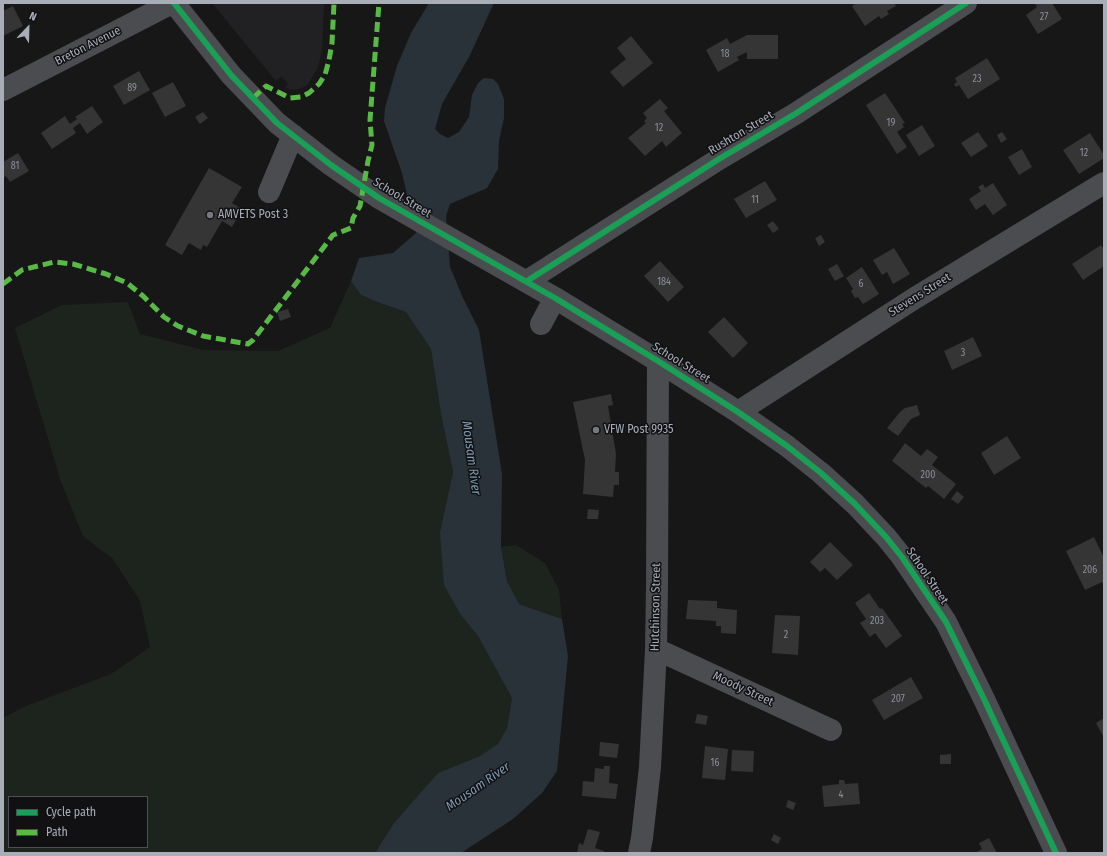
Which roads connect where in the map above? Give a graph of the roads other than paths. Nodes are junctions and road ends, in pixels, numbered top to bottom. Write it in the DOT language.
graph roads {
  1 [pos="173,3"];
  2 [pos="966,3"];
  3 [pos="3,90"];
  4 [pos="293,135"];
  5 [pos="1104,183"];
  6 [pos="269,192"];
  7 [pos="527,281"];
  8 [pos="555,298"];
  9 [pos="541,324"];
  10 [pos="658,361"];
  11 [pos="738,412"];
  12 [pos="656,649"];
  13 [pos="831,730"];
  14 [pos="639,853"];
  15 [pos="1056,853"];
  1 -- 3 [label="street, Breton Avenue"];
  1 -- 4 [label="street, School Street"];
  2 -- 7 [label="street, Rushton Street"];
  4 -- 6 [label="street"];
  4 -- 7 [label="street, School Street"];
  5 -- 11 [label="street, Stevens Street"];
  7 -- 8 [label="street, School Street"];
  8 -- 9 [label="street"];
  8 -- 10 [label="street, School Street"];
  10 -- 11 [label="street, School Street"];
  10 -- 12 [label="street, Hutchinson Street"];
  11 -- 15 [label="street, School Street"];
  12 -- 13 [label="street, Moody Street"];
  12 -- 14 [label="street, Hutchinson Street"];
}
